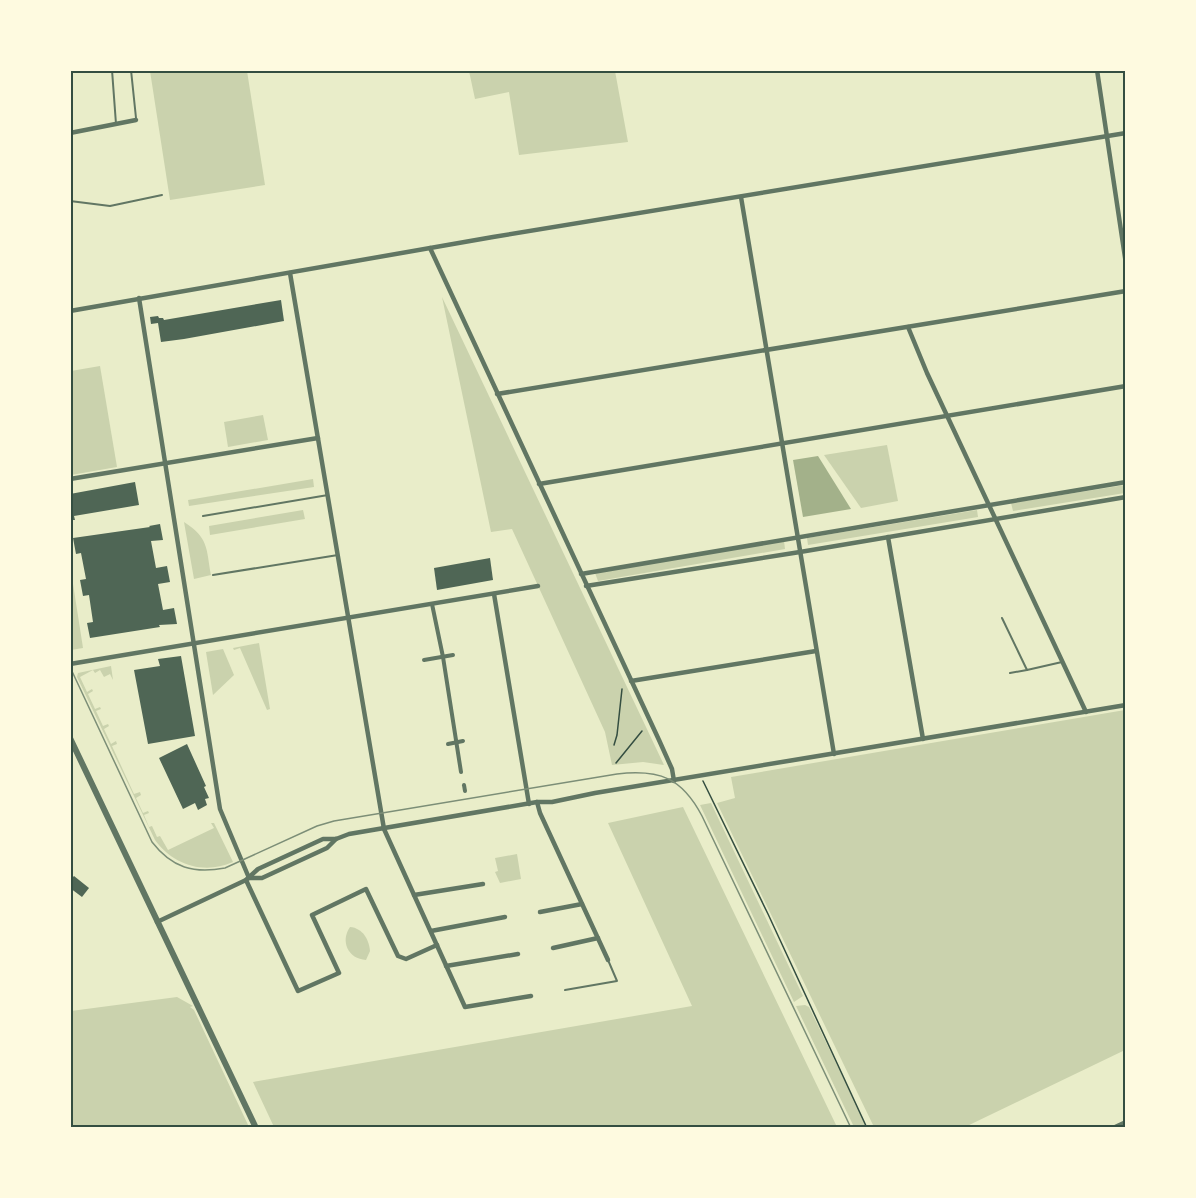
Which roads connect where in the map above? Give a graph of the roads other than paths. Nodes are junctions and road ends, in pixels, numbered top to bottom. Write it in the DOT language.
graph roads {
  1 [pos="112,70"];
  2 [pos="131,70"];
  3 [pos="1096,70"];
  4 [pos="136,120"];
  5 [pos="116,124"];
  6 [pos="70,133"];
  7 [pos="1125,133"];
  8 [pos="1105,136"];
  9 [pos="162,195"];
  10 [pos="741,197"];
  11 [pos="70,201"];
  12 [pos="430,248"];
  13 [pos="1125,264"];
  14 [pos="290,273"];
  15 [pos="1125,291"];
  16 [pos="139,298"];
  17 [pos="70,311"];
  18 [pos="908,327"];
  19 [pos="767,351"];
  20 [pos="1125,386"];
  21 [pos="497,394"];
  22 [pos="947,416"];
  23 [pos="318,438"];
  24 [pos="782,443"];
  25 [pos="166,463"];
  26 [pos="70,479"];
  27 [pos="1125,482"];
  28 [pos="539,484"];
  29 [pos="328,495"];
  30 [pos="1125,497"];
  31 [pos="988,504"];
  32 [pos="204,516"];
  33 [pos="996,519"];
  34 [pos="797,536"];
  35 [pos="888,537"];
  36 [pos="800,552"];
  37 [pos="338,555"];
  38 [pos="581,574"];
  39 [pos="213,575"];
  40 [pos="538,586"];
  41 [pos="586,586"];
  42 [pos="494,594"];
  43 [pos="432,604"];
  44 [pos="349,618"];
  45 [pos="1002,618"];
  46 [pos="195,644"];
  47 [pos="816,651"];
  48 [pos="453,655"];
  49 [pos="443,657"];
  50 [pos="424,660"];
  51 [pos="1063,662"];
  52 [pos="70,664"];
  53 [pos="1027,670"];
  54 [pos="1010,673"];
  55 [pos="631,681"];
  56 [pos="1125,705"];
  57 [pos="1086,712"];
  58 [pos="70,738"];
  59 [pos="923,739"];
  60 [pos="463,741"];
  61 [pos="456,742"];
  62 [pos="447,744"];
  63 [pos="834,754"];
  64 [pos="461,772"];
  65 [pos="674,781"];
  66 [pos="464,785"];
  67 [pos="465,791"];
  68 [pos="537,802"];
  69 [pos="529,804"];
  70 [pos="384,829"];
  71 [pos="336,838"];
  72 [pos="248,879"];
  73 [pos="483,884"];
  74 [pos="414,895"];
  75 [pos="582,904"];
  76 [pos="540,912"];
  77 [pos="505,917"];
  78 [pos="157,922"];
  79 [pos="430,931"];
  80 [pos="598,938"];
  81 [pos="437,945"];
  82 [pos="553,948"];
  83 [pos="518,954"];
  84 [pos="608,960"];
  85 [pos="446,966"];
  86 [pos="565,990"];
  87 [pos="531,996"];
  88 [pos="1125,1122"];
  89 [pos="256,1128"];
  90 [pos="1113,1128"];
  1 -- 5 [label="lane"];
  2 -- 4 [label="lane"];
  3 -- 8 [label="street"];
  4 -- 5 [label="street"];
  5 -- 6 [label="street"];
  7 -- 8 [label="street"];
  8 -- 10 [label="street"];
  8 -- 13 [label="street"];
  9 -- 11 [label="lane"];
  10 -- 12 [label="street"];
  10 -- 19 [label="street"];
  12 -- 14 [label="street"];
  12 -- 21 [label="street"];
  14 -- 16 [label="street"];
  14 -- 23 [label="street"];
  15 -- 18 [label="street"];
  16 -- 17 [label="street"];
  16 -- 25 [label="street"];
  18 -- 19 [label="street"];
  18 -- 22 [label="street"];
  19 -- 21 [label="street"];
  19 -- 24 [label="street"];
  20 -- 22 [label="street"];
  21 -- 28 [label="street"];
  22 -- 24 [label="street"];
  22 -- 31 [label="street"];
  23 -- 25 [label="street"];
  23 -- 29 [label="street"];
  24 -- 28 [label="street"];
  24 -- 34 [label="street"];
  25 -- 26 [label="street"];
  25 -- 46 [label="street"];
  27 -- 31 [label="street"];
  28 -- 38 [label="street"];
  29 -- 32 [label="lane"];
  29 -- 37 [label="street"];
  30 -- 33 [label="street"];
  31 -- 33 [label="street"];
  31 -- 34 [label="street"];
  33 -- 35 [label="street"];
  33 -- 51 [label="street"];
  34 -- 36 [label="street"];
  34 -- 38 [label="street"];
  35 -- 36 [label="street"];
  35 -- 59 [label="street"];
  36 -- 41 [label="street"];
  36 -- 47 [label="street"];
  37 -- 39 [label="lane"];
  37 -- 44 [label="street"];
  38 -- 41 [label="street"];
  40 -- 42 [label="street"];
  41 -- 55 [label="street"];
  42 -- 43 [label="street"];
  42 -- 69 [label="street"];
  43 -- 44 [label="street"];
  43 -- 49 [label="street"];
  44 -- 46 [label="street"];
  44 -- 70 [label="street"];
  45 -- 53 [label="lane"];
  46 -- 52 [label="street"];
  46 -- 72 [label="street"];
  47 -- 55 [label="street"];
  47 -- 63 [label="street"];
  48 -- 49 [label="street"];
  49 -- 50 [label="street"];
  49 -- 61 [label="street"];
  51 -- 53 [label="lane"];
  51 -- 57 [label="street"];
  53 -- 54 [label="lane"];
  55 -- 65 [label="street"];
  56 -- 57 [label="street"];
  57 -- 59 [label="street"];
  58 -- 78 [label="street"];
  59 -- 63 [label="street"];
  60 -- 61 [label="street"];
  61 -- 62 [label="street"];
  61 -- 64 [label="street"];
  63 -- 65 [label="street"];
  65 -- 68 [label="street"];
  66 -- 67 [label="street"];
  68 -- 69 [label="street"];
  68 -- 75 [label="street"];
  69 -- 70 [label="street"];
  70 -- 71 [label="street"];
  70 -- 74 [label="street"];
  71 -- 72 [label="street"];
  71 -- 72 [label="street"];
  72 -- 78 [label="street"];
  72 -- 81 [label="street"];
  73 -- 74 [label="street"];
  74 -- 79 [label="street"];
  75 -- 76 [label="street"];
  75 -- 80 [label="street"];
  77 -- 79 [label="street"];
  78 -- 89 [label="street"];
  79 -- 81 [label="street"];
  80 -- 82 [label="street"];
  80 -- 84 [label="street"];
  81 -- 85 [label="street"];
  83 -- 85 [label="street"];
  84 -- 86 [label="lane"];
  85 -- 87 [label="street"];
  88 -- 90 [label="street"];
}
